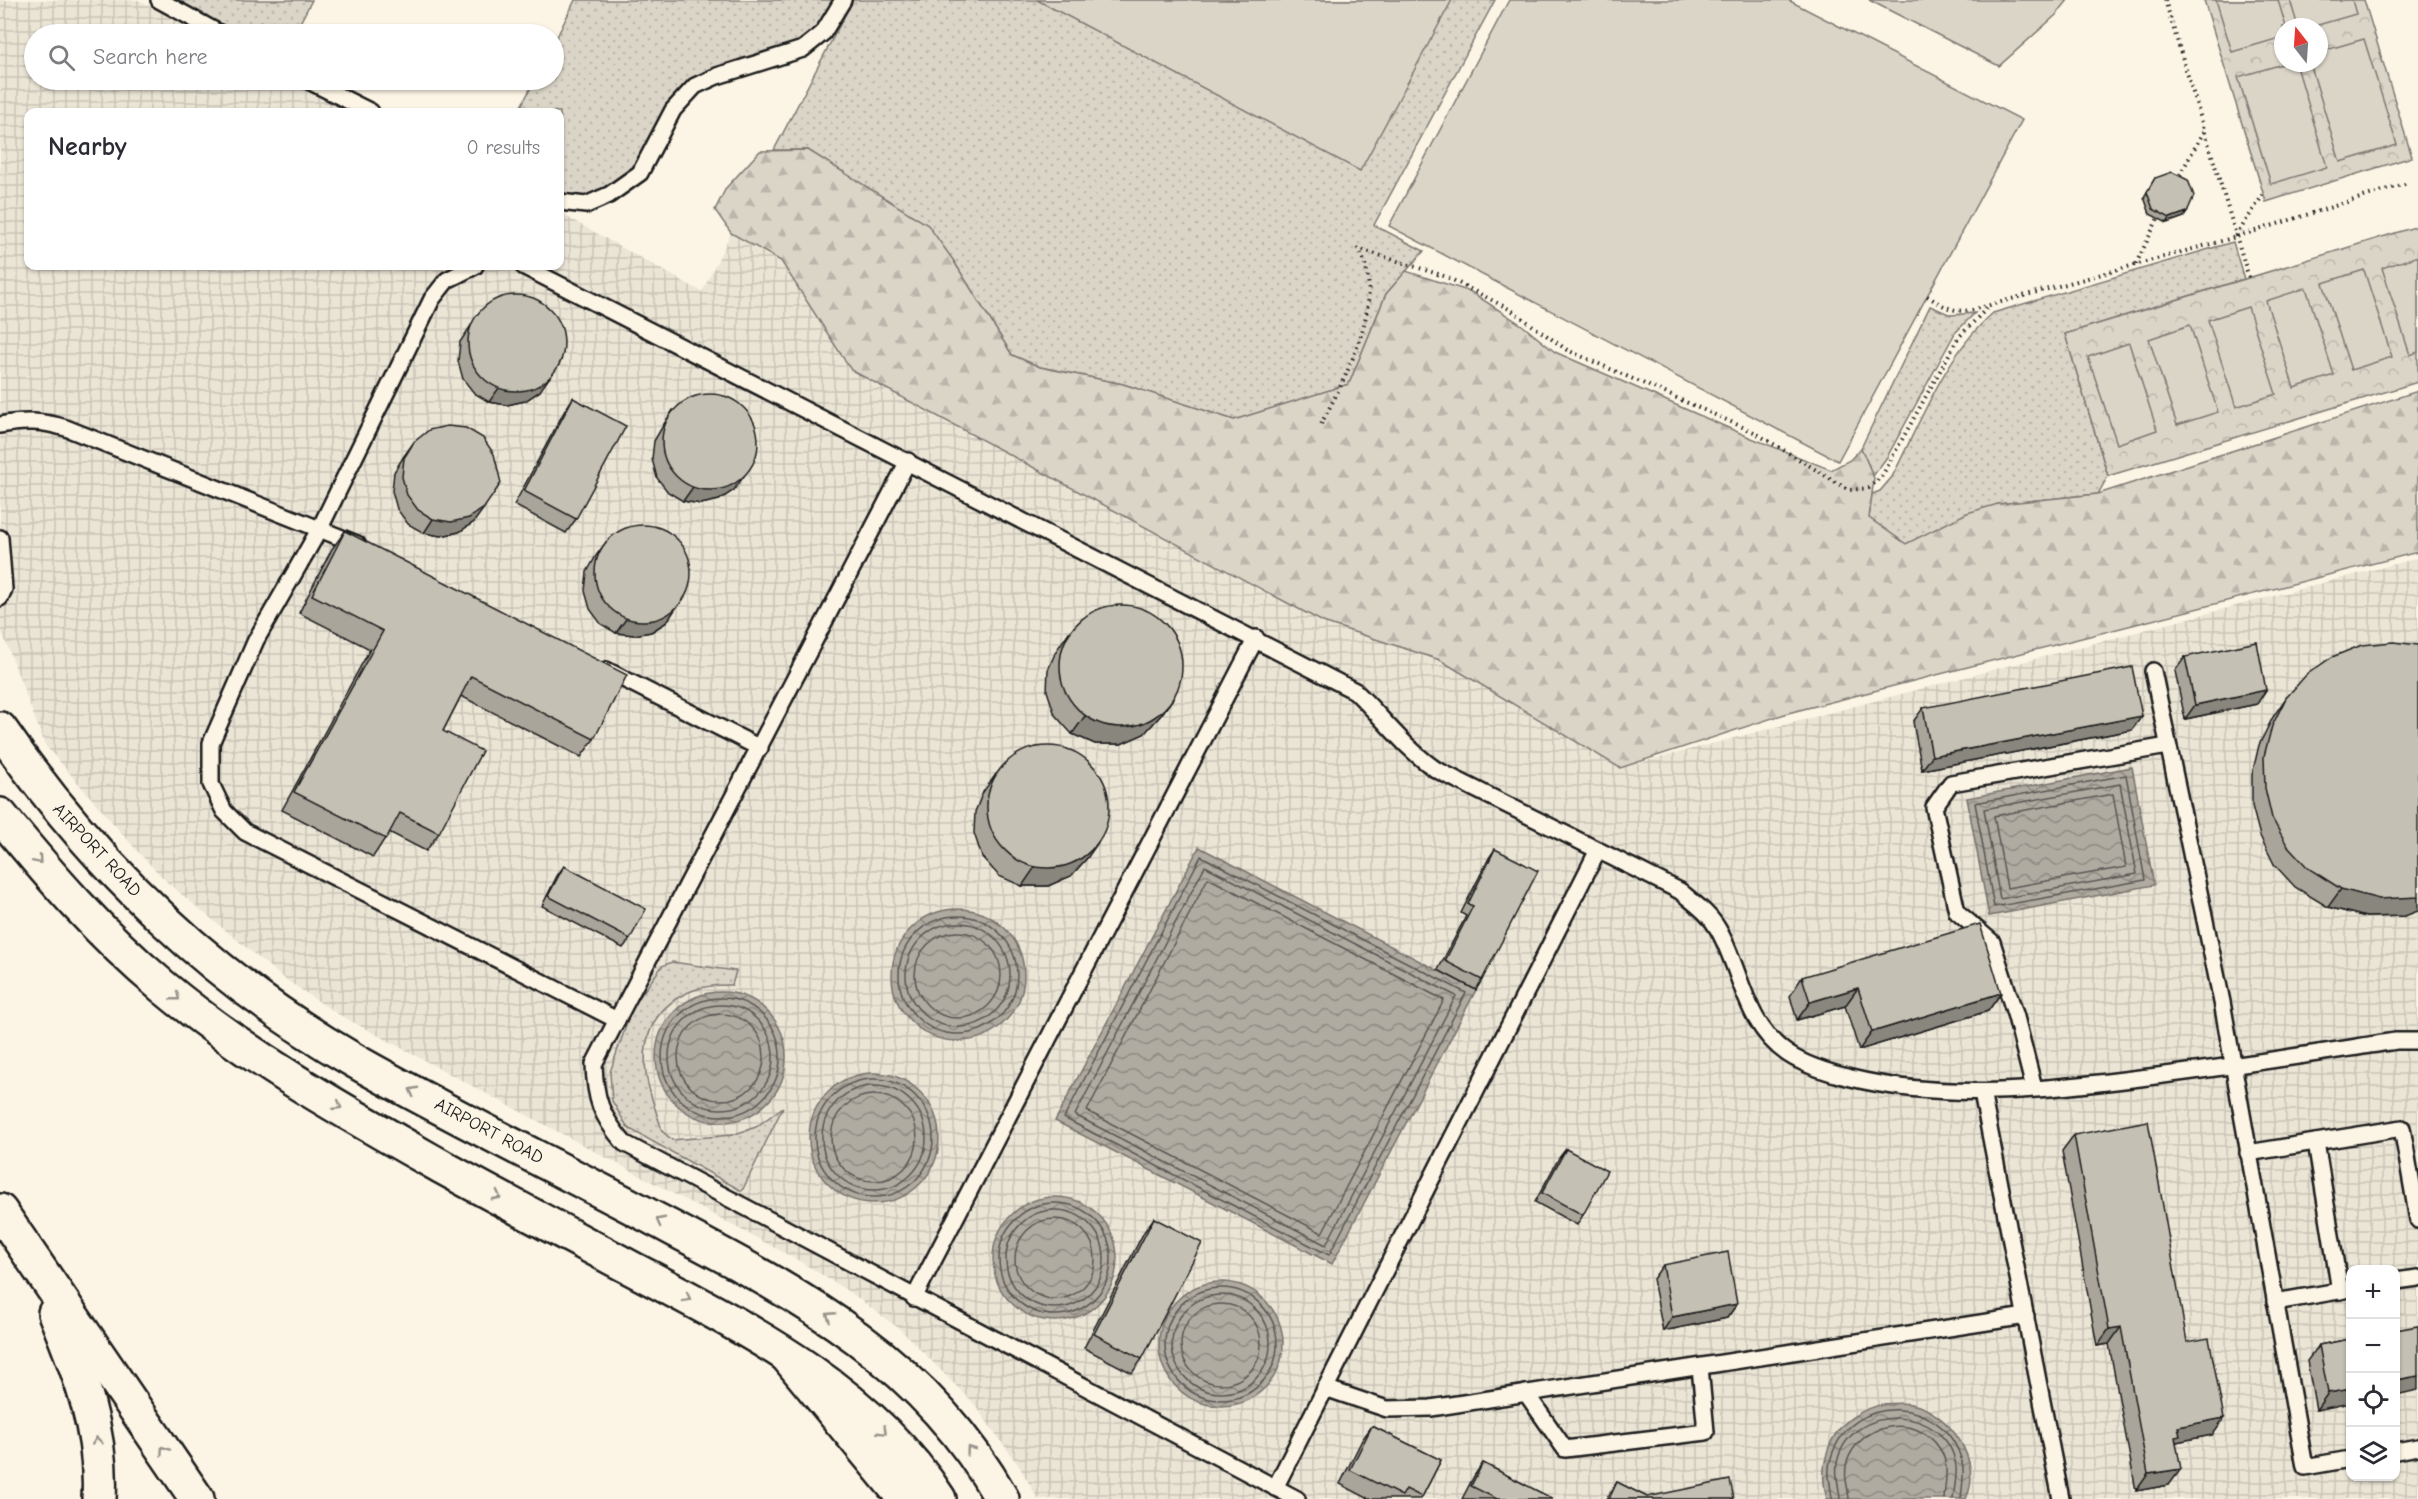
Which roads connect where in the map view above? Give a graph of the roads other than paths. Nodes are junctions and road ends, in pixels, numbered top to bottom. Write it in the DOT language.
graph roads {
  1 [pos="159,0"];
  2 [pos="843,0"];
  3 [pos="203,24"];
  4 [pos="327,90"];
  5 [pos="363,108"];
  6 [pos="564,202"];
  7 [pos="467,270"];
  8 [pos="531,270"];
  9 [pos="0,425"];
  10 [pos="908,461"];
  11 [pos="319,530"];
  12 [pos="0,538"];
  13 [pos="368,548"];
  14 [pos="0,598"];
  15 [pos="1256,638"];
  16 [pos="590,662"];
  17 [pos="2153,671"];
  18 [pos="0,729"];
  19 [pos="2169,746"];
  20 [pos="760,748"];
  21 [pos="0,815"];
  22 [pos="1598,850"];
  23 [pos="617,1020"];
  24 [pos="2418,1041"];
  25 [pos="2232,1067"];
  26 [pos="2034,1088"];
  27 [pos="1982,1092"];
  28 [pos="2418,1126"];
  29 [pos="2402,1128"];
  30 [pos="2316,1142"];
  31 [pos="2248,1154"];
  32 [pos="0,1211"];
  33 [pos="2418,1220"];
  34 [pos="31,1256"];
  35 [pos="2418,1278"];
  36 [pos="2400,1280"];
  37 [pos="2345,1290"];
  38 [pos="914,1298"];
  39 [pos="2275,1302"];
  40 [pos="2025,1316"];
  41 [pos="787,1356"];
  42 [pos="1700,1367"];
  43 [pos="1325,1388"];
  44 [pos="1526,1393"];
  45 [pos="2418,1447"];
  46 [pos="2400,1450"];
  47 [pos="2346,1460"];
  48 [pos="1275,1488"];
  49 [pos="99,1499"];
  50 [pos="197,1499"];
  51 [pos="905,1499"];
  52 [pos="939,1499"];
  53 [pos="1002,1499"];
  54 [pos="1297,1499"];
  55 [pos="2061,1499"];
  1 -- 3 [label="lane"];
  2 -- 6 [label="lane"];
  4 -- 5 [label="lane"];
  7 -- 11 [label="lane"];
  8 -- 10 [label="lane"];
  9 -- 11 [label="lane"];
  10 -- 15 [label="lane"];
  10 -- 20 [label="lane"];
  11 -- 13 [label="lane"];
  11 -- 23 [label="lane"];
  12 -- 14 [label="lane"];
  15 -- 22 [label="lane"];
  15 -- 38 [label="lane"];
  16 -- 20 [label="lane"];
  17 -- 19 [label="lane"];
  53 -- 18 [label="main road, AIRPORT ROAD, one-way"];
  19 -- 25 [label="lane"];
  19 -- 26 [label="lane"];
  20 -- 23 [label="lane"];
  21 -- 41 [label="main road, one-way"];
  22 -- 27 [label="lane"];
  22 -- 43 [label="lane"];
  23 -- 38 [label="lane"];
  24 -- 25 [label="lane"];
  25 -- 26 [label="lane"];
  25 -- 31 [label="lane"];
  26 -- 27 [label="lane"];
  27 -- 40 [label="lane"];
  28 -- 29 [label="lane"];
  29 -- 30 [label="lane"];
  29 -- 33 [label="lane"];
  30 -- 31 [label="lane"];
  30 -- 37 [label="lane"];
  31 -- 39 [label="lane"];
  32 -- 34 [label="main road"];
  49 -- 34 [label="main road, one-way"];
  50 -- 34 [label="main road, one-way"];
  35 -- 36 [label="lane"];
  37 -- 39 [label="lane"];
  38 -- 48 [label="lane"];
  39 -- 47 [label="lane"];
  40 -- 42 [label="lane"];
  40 -- 55 [label="lane"];
  41 -- 51 [label="main road"];
  41 -- 52 [label="main road, one-way"];
  42 -- 44 [label="lane"];
  42 -- 44 [label="lane"];
  43 -- 44 [label="lane"];
  43 -- 48 [label="lane"];
  45 -- 46 [label="lane"];
  48 -- 54 [label="lane"];
}
